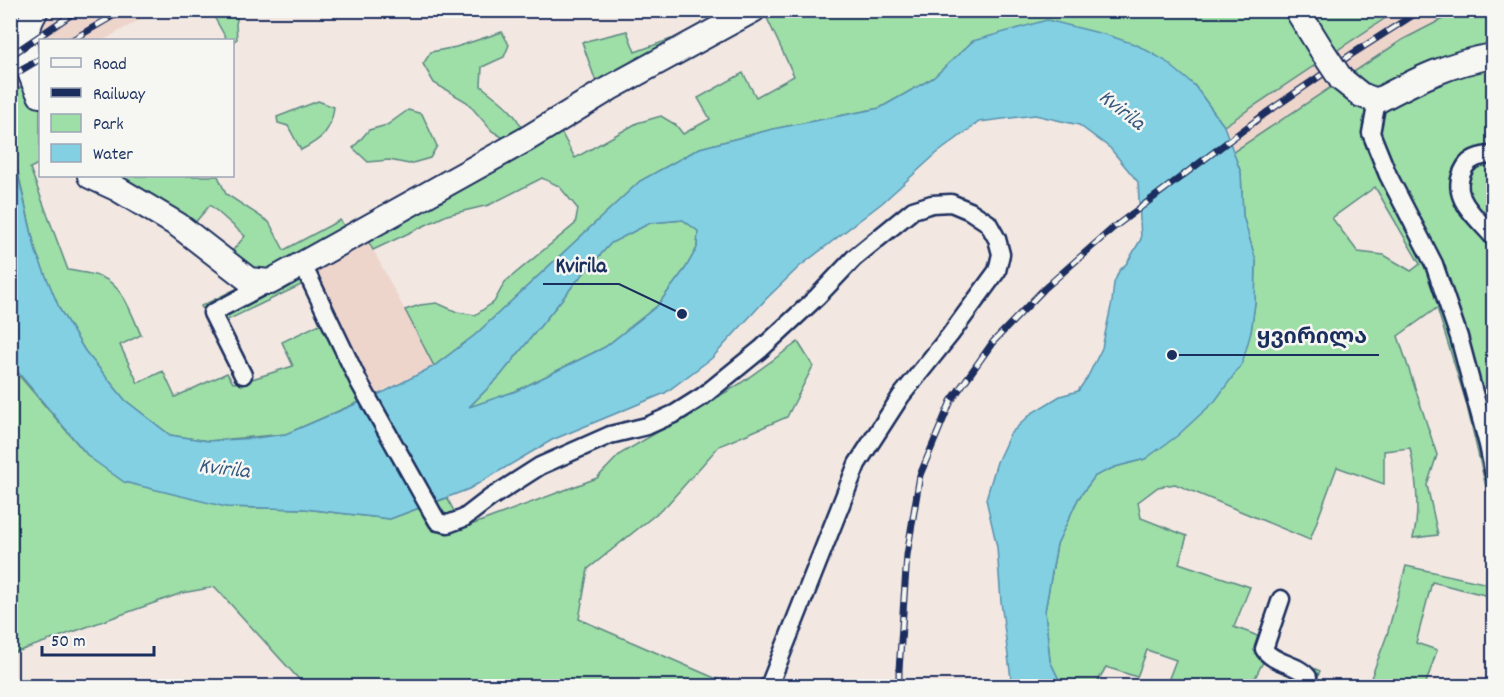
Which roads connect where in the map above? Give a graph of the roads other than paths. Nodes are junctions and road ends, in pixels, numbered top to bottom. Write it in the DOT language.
graph roads {
  1 [pos="36,10"];
  2 [pos="753,10"];
  3 [pos="1297,10"];
  4 [pos="1494,56"];
  5 [pos="39,93"];
  6 [pos="1377,101"];
  7 [pos="1494,155"];
  8 [pos="92,177"];
  9 [pos="1494,238"];
  10 [pos="303,265"];
  11 [pos="270,282"];
  12 [pos="243,375"];
  13 [pos="1494,474"];
  14 [pos="1281,599"];
  15 [pos="769,687"];
  16 [pos="1308,687"];
  1 -- 5 [label="street"];
  2 -- 10 [label="street"];
  3 -- 6 [label="street, bridge"];
  4 -- 6 [label="street"];
  6 -- 13 [label="street"];
  7 -- 9 [label="street"];
  8 -- 11 [label="street"];
  10 -- 11 [label="street"];
  10 -- 15 [label="street"];
  11 -- 12 [label="street"];
  14 -- 16 [label="street"];
}
